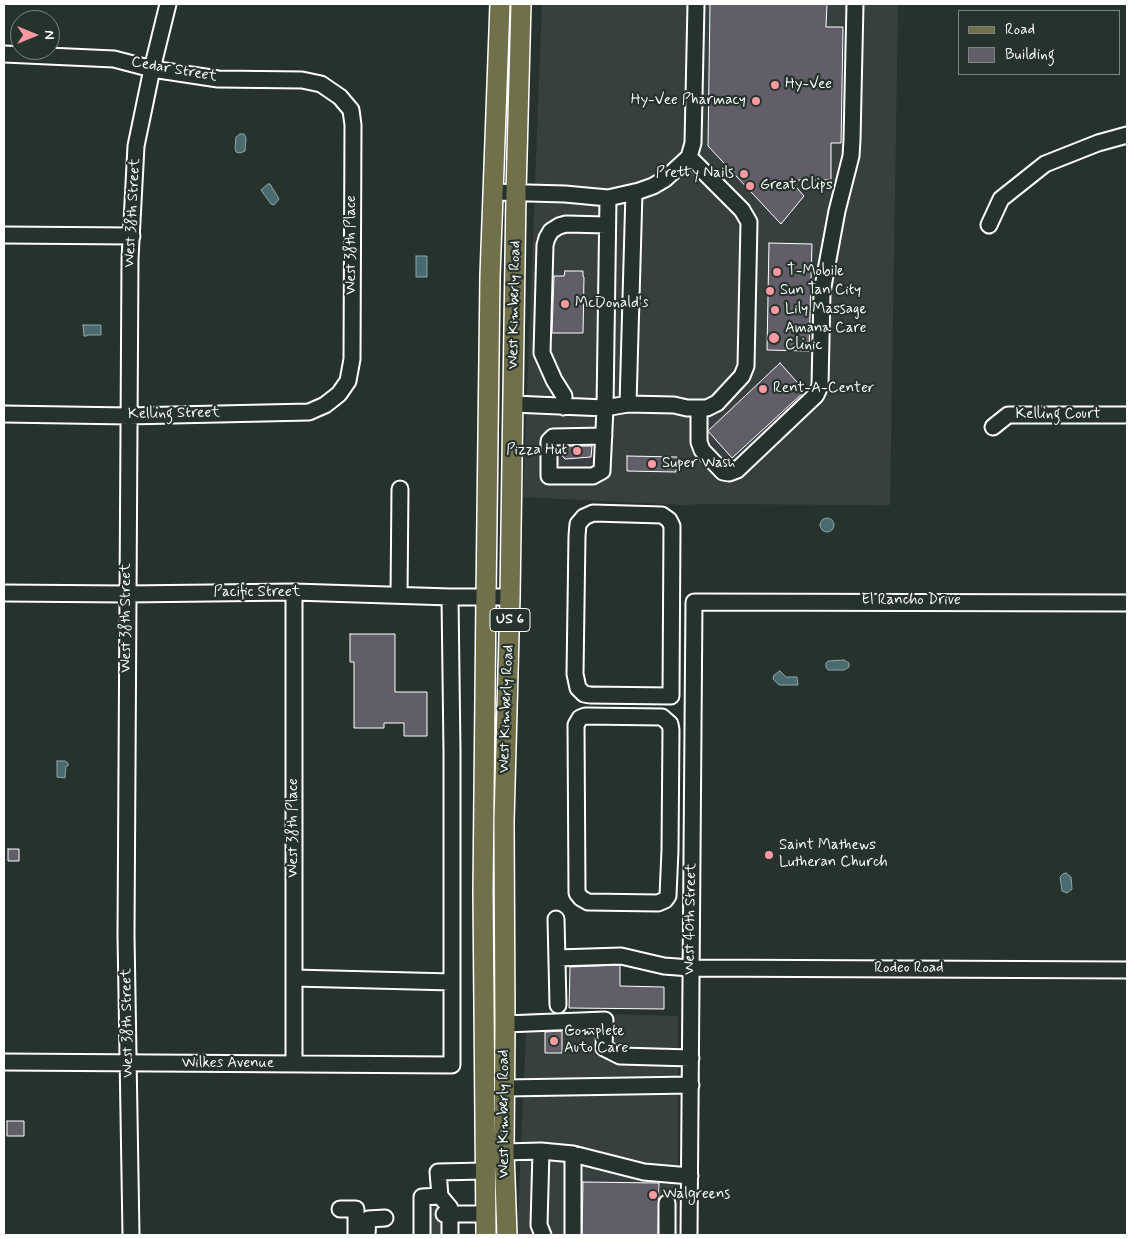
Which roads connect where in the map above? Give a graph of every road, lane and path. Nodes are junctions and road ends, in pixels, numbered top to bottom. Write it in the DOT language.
graph roads {
  1 [pos="168,4"];
  2 [pos="500,4"];
  3 [pos="521,4"];
  4 [pos="696,4"];
  5 [pos="855,4"];
  6 [pos="4,54"];
  7 [pos="152,69"];
  8 [pos="340,97"];
  9 [pos="1127,135"];
  10 [pos="689,157"];
  11 [pos="493,192"];
  12 [pos="516,192"];
  13 [pos="634,192"];
  14 [pos="608,198"];
  15 [pos="989,224"];
  16 [pos="607,225"];
  17 [pos="4,235"];
  18 [pos="132,236"];
  19 [pos="339,394"];
  20 [pos="513,404"];
  21 [pos="628,404"];
  22 [pos="563,406"];
  23 [pos="605,408"];
  24 [pos="699,408"];
  25 [pos="4,414"];
  26 [pos="1127,415"];
  27 [pos="128,416"];
  28 [pos="994,427"];
  29 [pos="604,436"];
  30 [pos="400,489"];
  31 [pos="294,592"];
  32 [pos="4,593"];
  33 [pos="127,594"];
  34 [pos="399,595"];
  35 [pos="450,597"];
  36 [pos="486,597"];
  37 [pos="510,597"];
  38 [pos="694,602"];
  39 [pos="1127,603"];
  40 [pos="671,696"];
  41 [pos="694,699"];
  42 [pos="670,850"];
  43 [pos="692,850"];
  44 [pos="556,919"];
  45 [pos="557,958"];
  46 [pos="690,968"];
  47 [pos="1127,970"];
  48 [pos="294,978"];
  49 [pos="452,982"];
  50 [pos="558,1005"];
  51 [pos="506,1024"];
  52 [pos="691,1058"];
  53 [pos="4,1062"];
  54 [pos="128,1063"];
  55 [pos="294,1064"];
  56 [pos="691,1085"];
  57 [pos="505,1088"];
  58 [pos="541,1151"];
  59 [pos="504,1152"];
  60 [pos="573,1154"];
  61 [pos="484,1171"];
  62 [pos="690,1176"];
  63 [pos="440,1196"];
  64 [pos="667,1203"];
  65 [pos="340,1209"];
  66 [pos="485,1214"];
  67 [pos="385,1218"];
  68 [pos="437,1224"];
  69 [pos="131,1235"];
  70 [pos="356,1235"];
  71 [pos="367,1235"];
  72 [pos="486,1235"];
  73 [pos="506,1235"];
  74 [pos="543,1235"];
  75 [pos="573,1235"];
  76 [pos="667,1235"];
  77 [pos="689,1235"];
  1 -- 7 [label="street, West 38th Street"];
  2 -- 11 [label="main road, West Kimberly Road / US 6"];
  3 -- 12 [label="main road, West Kimberly Road / US 6"];
  4 -- 10 [label="street"];
  5 -- 24 [label="street"];
  6 -- 7 [label="street, Cedar Street"];
  7 -- 8 [label="street, Cedar Street"];
  7 -- 18 [label="street, West 38th Street"];
  8 -- 19 [label="street, West 38th Place"];
  9 -- 15 [label="street"];
  10 -- 13 [label="street"];
  10 -- 24 [label="street"];
  11 -- 12 [label="street"];
  11 -- 36 [label="main road, West Kimberly Road / US 6"];
  12 -- 14 [label="street"];
  12 -- 20 [label="main road, West Kimberly Road / US 6"];
  13 -- 14 [label="street"];
  13 -- 21 [label="street"];
  14 -- 16 [label="street"];
  16 -- 22 [label="street"];
  16 -- 23 [label="street"];
  17 -- 18 [label="street"];
  18 -- 27 [label="street, West 38th Street"];
  19 -- 27 [label="street, Kelling Street"];
  20 -- 22 [label="street"];
  20 -- 37 [label="main road, West Kimberly Road / US 6"];
  21 -- 23 [label="street"];
  21 -- 24 [label="street"];
  22 -- 23 [label="street"];
  23 -- 29 [label="street"];
  25 -- 27 [label="street, Kelling Street"];
  26 -- 28 [label="street, Kelling Court"];
  27 -- 33 [label="street, West 38th Street"];
  29 -- 29 [label="street"];
  30 -- 34 [label="street"];
  31 -- 33 [label="street, Pacific Street"];
  31 -- 34 [label="street, Pacific Street"];
  31 -- 48 [label="street, West 38th Place"];
  32 -- 33 [label="street, Pacific Street"];
  33 -- 54 [label="street, West 38th Street"];
  34 -- 35 [label="street, Pacific Street"];
  35 -- 36 [label="street, Pacific Street"];
  35 -- 49 [label="street"];
  36 -- 37 [label="street, Pacific Street"];
  36 -- 61 [label="main road, West Kimberly Road / US 6"];
  37 -- 51 [label="main road, West Kimberly Road / US 6"];
  38 -- 39 [label="street, El Rancho Drive"];
  38 -- 41 [label="street, West 40th Street"];
  40 -- 40 [label="street"];
  40 -- 41 [label="street"];
  41 -- 43 [label="street, West 40th Street"];
  42 -- 42 [label="street"];
  42 -- 43 [label="street"];
  43 -- 46 [label="street, West 40th Street"];
  44 -- 45 [label="street"];
  45 -- 46 [label="street, Rodeo Road"];
  45 -- 50 [label="street"];
  46 -- 47 [label="street, Rodeo Road"];
  46 -- 52 [label="street, West 40th Street"];
  48 -- 49 [label="street"];
  48 -- 55 [label="street, West 38th Place"];
  49 -- 55 [label="street, Wilkes Avenue"];
  51 -- 52 [label="street"];
  51 -- 57 [label="main road, West Kimberly Road / US 6"];
  52 -- 56 [label="street, West 40th Street"];
  53 -- 54 [label="street, Wilkes Avenue"];
  54 -- 55 [label="street, Wilkes Avenue"];
  54 -- 69 [label="street, West 38th Street"];
  56 -- 57 [label="street"];
  56 -- 62 [label="street, West 40th Street"];
  57 -- 59 [label="main road, West Kimberly Road / US 6"];
  58 -- 59 [label="street"];
  58 -- 60 [label="street"];
  58 -- 74 [label="street"];
  59 -- 73 [label="main road, West Kimberly Road / US 6"];
  60 -- 62 [label="street"];
  60 -- 75 [label="street"];
  61 -- 63 [label="street"];
  61 -- 66 [label="main road, West Kimberly Road / US 6"];
  62 -- 77 [label="street, West 40th Street"];
  63 -- 68 [label="street"];
  63 -- 68 [label="street"];
  64 -- 76 [label="street"];
  65 -- 70 [label="street"];
  66 -- 68 [label="street"];
  66 -- 72 [label="main road, West Kimberly Road / US 6"];
  67 -- 71 [label="street"];
}
